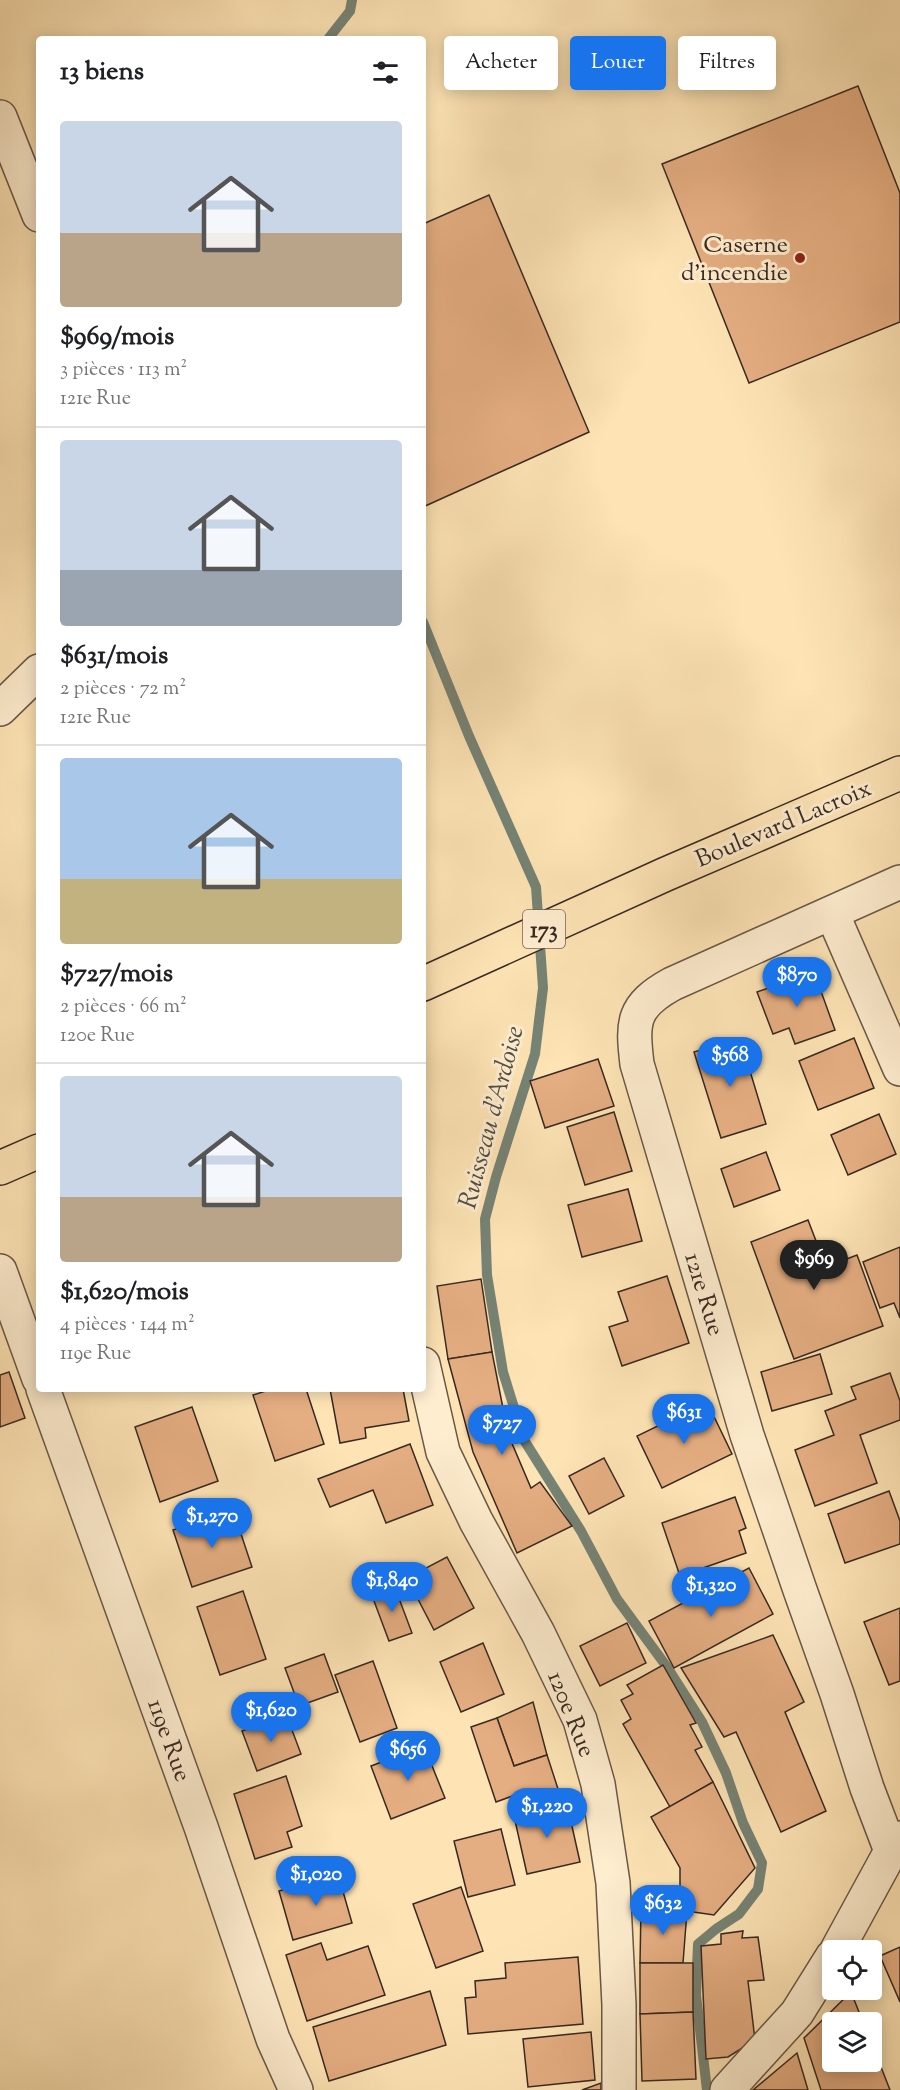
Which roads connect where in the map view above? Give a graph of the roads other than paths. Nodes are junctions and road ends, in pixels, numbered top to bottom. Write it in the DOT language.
graph roads {
  1 [pos="0,117"];
  2 [pos="36,207"];
  3 [pos="36,674"];
  4 [pos="0,709"];
  5 [pos="900,773"];
  6 [pos="900,882"];
  7 [pos="832,913"];
  8 [pos="426,983"];
  9 [pos="900,1069"];
  10 [pos="36,1152"];
  11 [pos="0,1168"];
  12 [pos="0,1271"];
  13 [pos="36,1371"];
  14 [pos="426,1377"];
  15 [pos="44,1392"];
  16 [pos="895,1845"];
  17 [pos="843,1940"];
  18 [pos="822,1973"];
  19 [pos="296,2090"];
  20 [pos="619,2090"];
  21 [pos="727,2090"];
  1 -- 2 [label="street"];
  3 -- 4 [label="street"];
  5 -- 8 [label="main road, Boulevard Lacroix / 173"];
  6 -- 7 [label="street, 121e Rue"];
  7 -- 9 [label="street"];
  7 -- 16 [label="street, 121e Rue"];
  10 -- 11 [label="main road"];
  12 -- 13 [label="street"];
  14 -- 20 [label="street, 120e Rue"];
  15 -- 19 [label="street, 119e Rue"];
  16 -- 17 [label="street"];
  18 -- 21 [label="street"];
}
